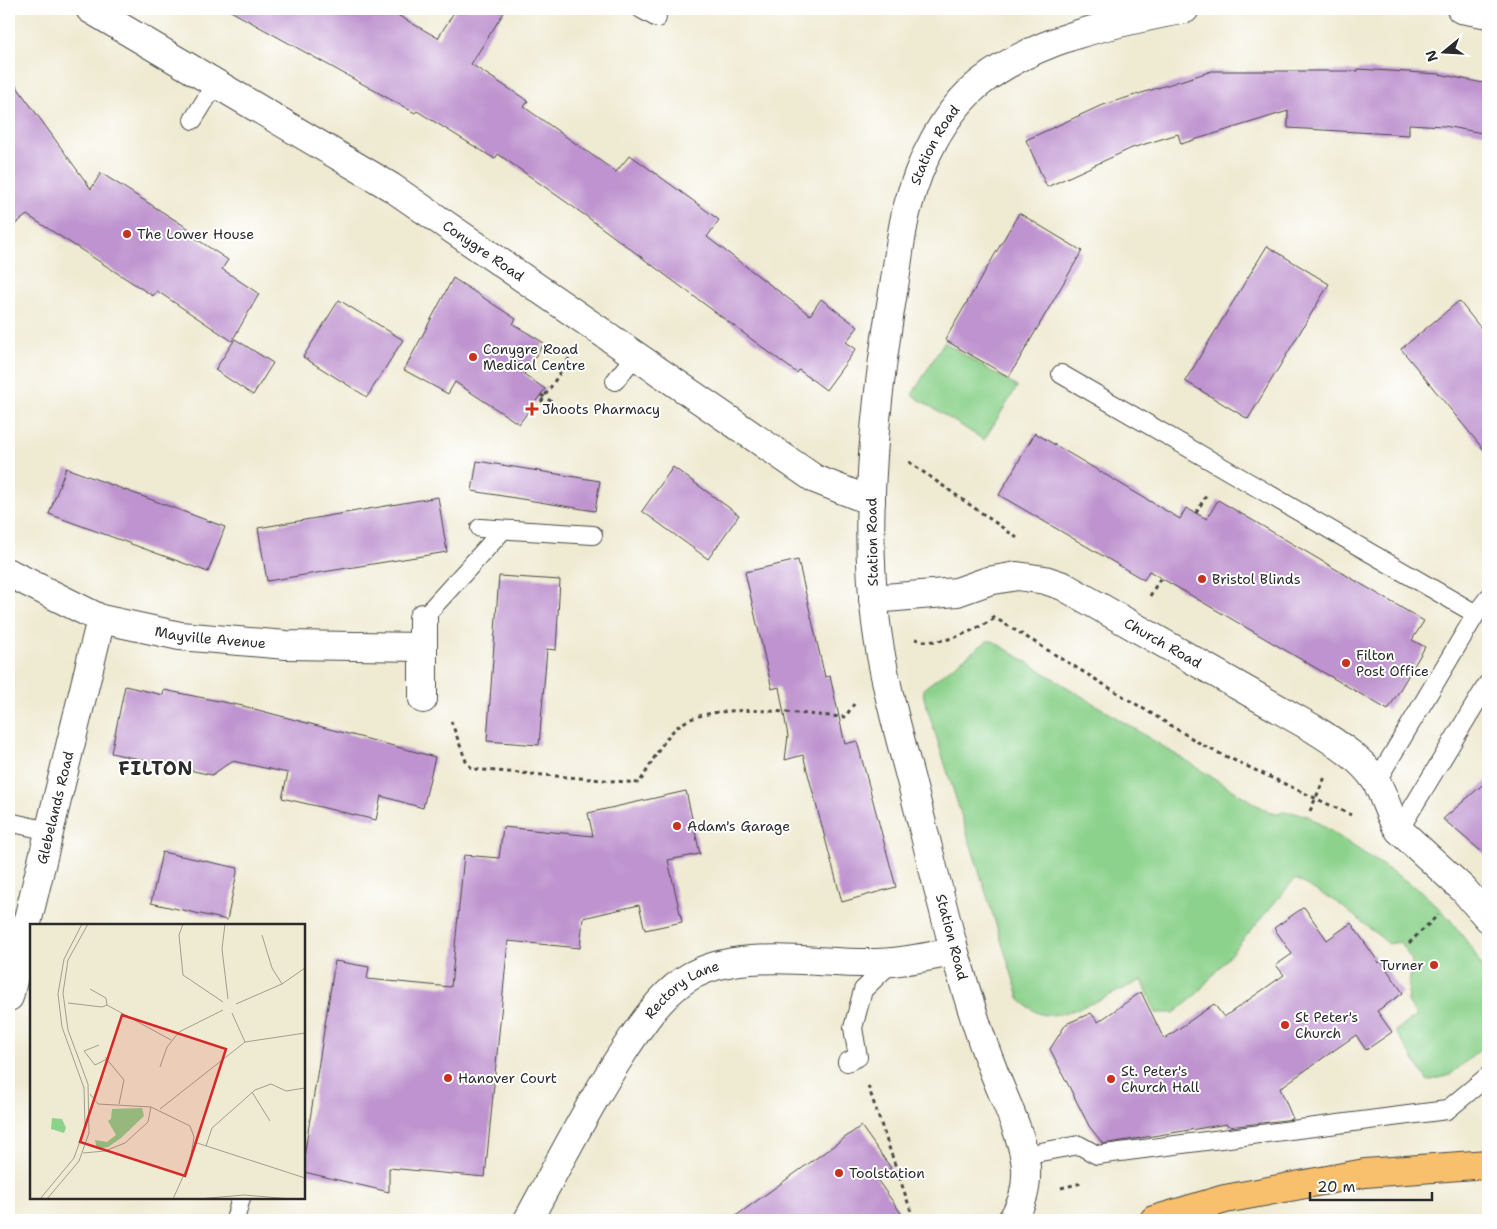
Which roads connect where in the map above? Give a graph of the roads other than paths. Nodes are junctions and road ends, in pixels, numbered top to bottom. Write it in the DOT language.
graph roads {
  1 [pos="90,9"];
  2 [pos="641,9"];
  3 [pos="1185,9"];
  4 [pos="1461,9"];
  5 [pos="1488,14"];
  6 [pos="1107,17"];
  7 [pos="657,18"];
  8 [pos="216,83"];
  9 [pos="193,120"];
  10 [pos="635,356"];
  11 [pos="1062,374"];
  12 [pos="615,381"];
  13 [pos="871,501"];
  14 [pos="480,528"];
  15 [pos="502,530"];
  16 [pos="593,535"];
  17 [pos="9,573"];
  18 [pos="1488,598"];
  19 [pos="873,599"];
  20 [pos="1476,614"];
  21 [pos="101,618"];
  22 [pos="423,618"];
  23 [pos="423,647"];
  24 [pos="1488,683"];
  25 [pos="423,699"];
  26 [pos="1376,782"];
  27 [pos="9,822"];
  28 [pos="1399,830"];
  29 [pos="49,831"];
  30 [pos="1488,918"];
  31 [pos="954,952"];
  32 [pos="893,961"];
  33 [pos="9,997"];
  34 [pos="852,1060"];
  35 [pos="1488,1076"];
  36 [pos="1024,1155"];
  37 [pos="1488,1164"];
  38 [pos="241,1199"];
  39 [pos="235,1220"];
  40 [pos="528,1220"];
  41 [pos="1012,1220"];
  42 [pos="1154,1220"];
  1 -- 8 [label="street, Conygre Road"];
  2 -- 7 [label="lane"];
  3 -- 6 [label="street, Station Road"];
  4 -- 5 [label="street"];
  6 -- 13 [label="street, Station Road"];
  8 -- 9 [label="lane"];
  8 -- 10 [label="street, Conygre Road"];
  10 -- 12 [label="lane"];
  10 -- 13 [label="street, Conygre Road"];
  11 -- 20 [label="lane"];
  13 -- 19 [label="street, Station Road"];
  14 -- 15 [label="lane"];
  15 -- 16 [label="lane"];
  15 -- 22 [label="lane"];
  17 -- 21 [label="street, Mayville Avenue"];
  18 -- 20 [label="lane"];
  19 -- 26 [label="street, Church Road"];
  19 -- 31 [label="street, Station Road"];
  20 -- 26 [label="lane"];
  21 -- 23 [label="street, Mayville Avenue"];
  21 -- 29 [label="street, Glebelands Road"];
  22 -- 23 [label="street"];
  23 -- 25 [label="street"];
  24 -- 28 [label="lane"];
  26 -- 28 [label="street, Church Road"];
  27 -- 29 [label="lane"];
  28 -- 30 [label="street, Church Road"];
  29 -- 33 [label="street, Glebelands Road"];
  31 -- 32 [label="street, Rectory Lane"];
  31 -- 36 [label="street, Station Road"];
  32 -- 34 [label="lane"];
  32 -- 40 [label="street, Rectory Lane"];
  35 -- 36 [label="lane"];
  36 -- 41 [label="street, Station Road"];
  37 -- 42 [label="main road"];
  38 -- 39 [label="lane"];
}
